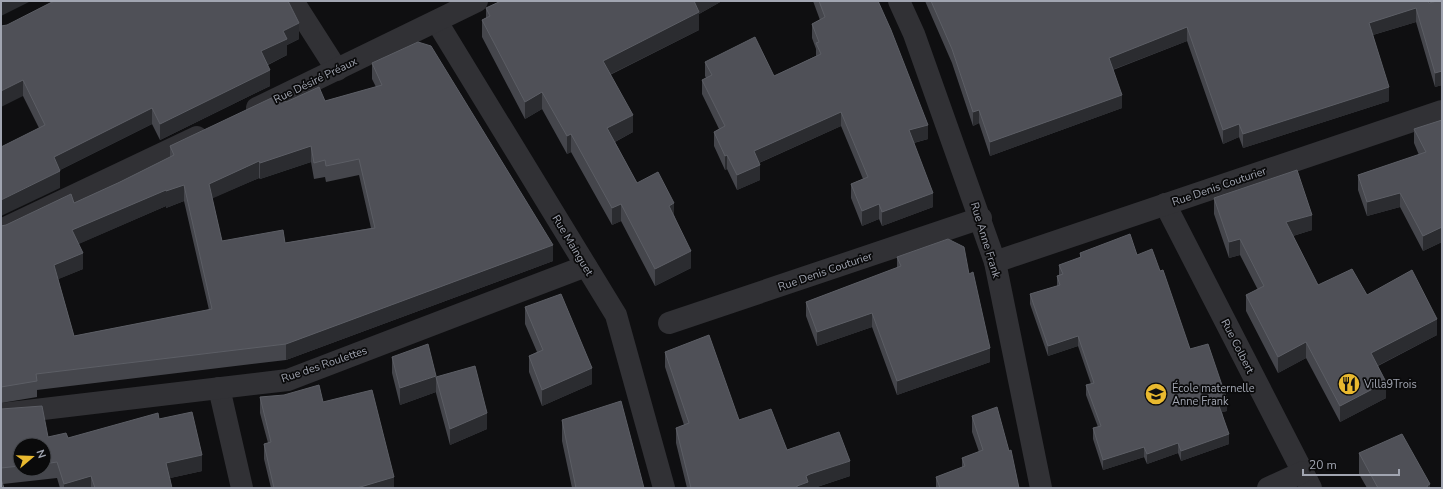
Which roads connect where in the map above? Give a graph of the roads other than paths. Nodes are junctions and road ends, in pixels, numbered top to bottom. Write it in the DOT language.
graph roads {
  1 [pos="293,1"];
  2 [pos="477,1"];
  3 [pos="899,1"];
  4 [pos="437,22"];
  5 [pos="337,70"];
  6 [pos="1442,111"];
  7 [pos="237,118"];
  8 [pos="215,128"];
  9 [pos="1165,204"];
  10 [pos="981,218"];
  11 [pos="1,230"];
  12 [pos="995,262"];
  13 [pos="586,266"];
  14 [pos="669,324"];
  15 [pos="219,388"];
  16 [pos="1,414"];
  17 [pos="1307,480"];
  18 [pos="242,488"];
  19 [pos="664,488"];
  20 [pos="1042,488"];
  21 [pos="1268,488"];
  1 -- 5 [label="street"];
  2 -- 4 [label="street, Rue Désiré Préaux"];
  3 -- 10 [label="street, Rue Anne Frank"];
  4 -- 5 [label="street, Rue Désiré Préaux"];
  4 -- 13 [label="street, Rue Mainguet"];
  5 -- 7 [label="street, Rue Désiré Préaux"];
  6 -- 9 [label="street, Rue Denis Couturier"];
  8 -- 11 [label="street"];
  9 -- 12 [label="street, Rue Denis Couturier"];
  9 -- 17 [label="street, Rue Colbert"];
  10 -- 12 [label="street, Rue Anne Frank"];
  10 -- 14 [label="street, Rue Denis Couturier"];
  12 -- 20 [label="street, Rue Anne Frank"];
  13 -- 15 [label="street, Rue des Roulettes"];
  13 -- 19 [label="street, Rue Mainguet"];
  15 -- 16 [label="street, Rue des Roulettes"];
  15 -- 18 [label="street"];
  17 -- 21 [label="street"];
}
